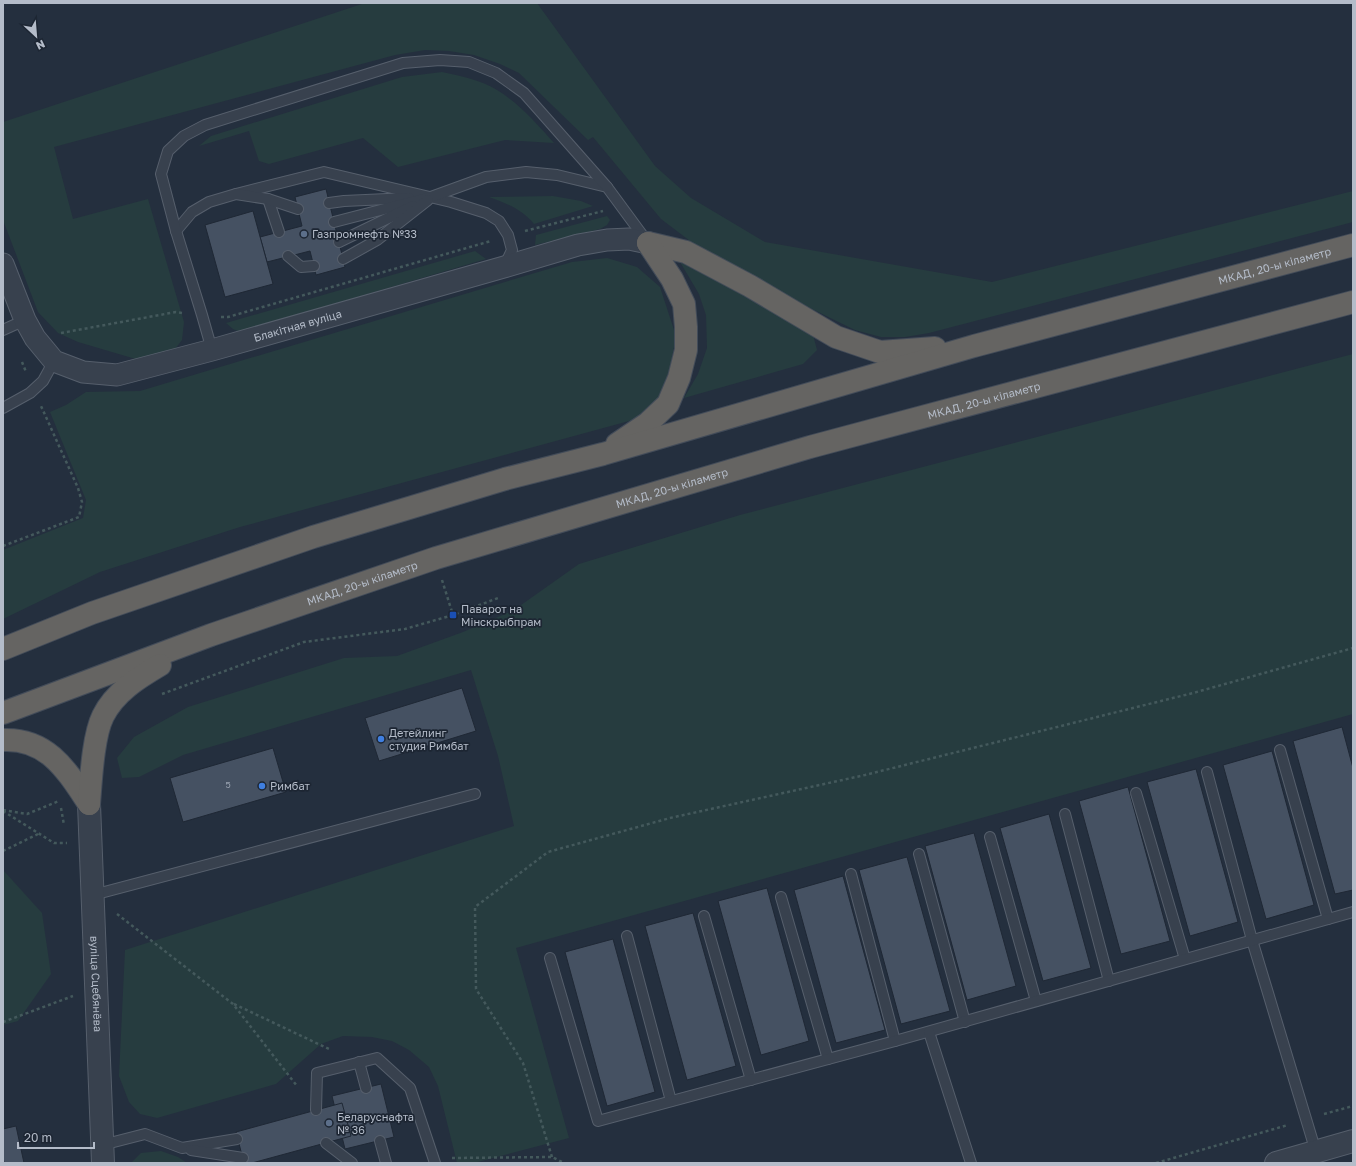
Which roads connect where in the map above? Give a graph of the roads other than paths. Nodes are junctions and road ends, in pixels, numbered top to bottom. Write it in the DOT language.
graph roads {
  1 [pos="607,187"];
  2 [pos="236,194"];
  3 [pos="431,197"];
  4 [pos="268,200"];
  5 [pos="329,203"];
  6 [pos="298,209"];
  7 [pos="334,222"];
  8 [pos="176,231"];
  9 [pos="279,232"];
  10 [pos="339,242"];
  11 [pos="648,243"];
  12 [pos="1353,245"];
  13 [pos="288,256"];
  14 [pos="343,259"];
  15 [pos="3,264"];
  16 [pos="314,266"];
  17 [pos="504,267"];
  18 [pos="1353,302"];
  19 [pos="12,326"];
  20 [pos="974,346"];
  21 [pos="212,350"];
  22 [pos="54,361"];
  23 [pos="3,408"];
  24 [pos="603,454"];
  25 [pos="211,635"];
  26 [pos="3,649"];
  27 [pos="3,713"];
  28 [pos="3,740"];
  29 [pos="1280,750"];
  30 [pos="1207,772"];
  31 [pos="1136,793"];
  32 [pos="475,794"];
  33 [pos="89,804"];
  34 [pos="1065,814"];
  35 [pos="990,837"];
  36 [pos="919,854"];
  37 [pos="851,874"];
  38 [pos="93,895"];
  39 [pos="781,897"];
  40 [pos="1353,912"];
  41 [pos="704,916"];
  42 [pos="1328,919"];
  43 [pos="627,936"];
  44 [pos="1252,940"];
  45 [pos="550,958"];
  46 [pos="1185,959"];
  47 [pos="1109,981"];
  48 [pos="1036,1001"];
  49 [pos="965,1022"];
  50 [pos="929,1032"];
  51 [pos="895,1041"];
  52 [pos="828,1059"];
  53 [pos="359,1062"];
  54 [pos="751,1080"];
  55 [pos="366,1088"];
  56 [pos="671,1102"];
  57 [pos="316,1110"];
  58 [pos="238,1139"];
  59 [pos="380,1141"];
  60 [pos="1353,1141"];
  61 [pos="326,1143"];
  62 [pos="182,1148"];
  63 [pos="1316,1152"];
  64 [pos="103,1154"];
  65 [pos="243,1158"];
  66 [pos="434,1161"];
  67 [pos="1283,1162"];
  68 [pos="352,1163"];
  69 [pos="386,1163"];
  70 [pos="971,1163"];
  1 -- 3 [label="lane"];
  1 -- 8 [label="lane"];
  1 -- 11 [label="lane"];
  2 -- 3 [label="lane"];
  2 -- 4 [label="lane"];
  2 -- 8 [label="lane"];
  3 -- 5 [label="lane"];
  3 -- 7 [label="lane"];
  3 -- 10 [label="lane"];
  3 -- 14 [label="lane"];
  3 -- 17 [label="lane"];
  4 -- 6 [label="lane"];
  4 -- 9 [label="lane"];
  8 -- 21 [label="lane"];
  11 -- 17 [label="street, Блакітная вуліца"];
  11 -- 20 [label="highway"];
  11 -- 24 [label="highway"];
  12 -- 20 [label="highway, МКАД, 20-ы кіламетр"];
  13 -- 16 [label="lane"];
  15 -- 19 [label="street, Блакітная вуліца"];
  17 -- 21 [label="street, Блакітная вуліца"];
  18 -- 25 [label="highway, МКАД, 20-ы кіламетр"];
  19 -- 22 [label="street, Блакітная вуліца"];
  20 -- 24 [label="highway, МКАД, 20-ы кіламетр"];
  21 -- 22 [label="street, Блакітная вуліца"];
  22 -- 23 [label="lane"];
  24 -- 26 [label="highway, МКАД, 20-ы кіламетр"];
  25 -- 27 [label="highway, МКАД, 20-ы кіламетр"];
  25 -- 33 [label="highway"];
  28 -- 33 [label="highway"];
  29 -- 42 [label="lane"];
  30 -- 44 [label="lane"];
  31 -- 46 [label="lane"];
  32 -- 38 [label="lane"];
  33 -- 38 [label="street, вуліца Сцебянёва"];
  34 -- 47 [label="lane"];
  35 -- 48 [label="lane"];
  36 -- 49 [label="lane"];
  37 -- 51 [label="lane"];
  38 -- 64 [label="street, вуліца Сцебянёва"];
  39 -- 52 [label="lane"];
  40 -- 42 [label="lane"];
  41 -- 54 [label="lane"];
  42 -- 44 [label="lane"];
  43 -- 56 [label="lane"];
  44 -- 46 [label="lane"];
  44 -- 63 [label="lane"];
  45 -- 56 [label="lane"];
  46 -- 47 [label="lane"];
  47 -- 48 [label="lane"];
  48 -- 49 [label="lane"];
  49 -- 50 [label="lane"];
  50 -- 51 [label="lane"];
  50 -- 70 [label="lane"];
  51 -- 52 [label="lane"];
  52 -- 54 [label="lane"];
  53 -- 55 [label="lane"];
  53 -- 57 [label="lane"];
  53 -- 66 [label="lane"];
  54 -- 56 [label="lane"];
  58 -- 62 [label="lane"];
  59 -- 69 [label="lane"];
  60 -- 63 [label="street"];
  61 -- 68 [label="lane"];
  62 -- 64 [label="lane"];
  62 -- 65 [label="lane"];
  63 -- 67 [label="street"];
}
